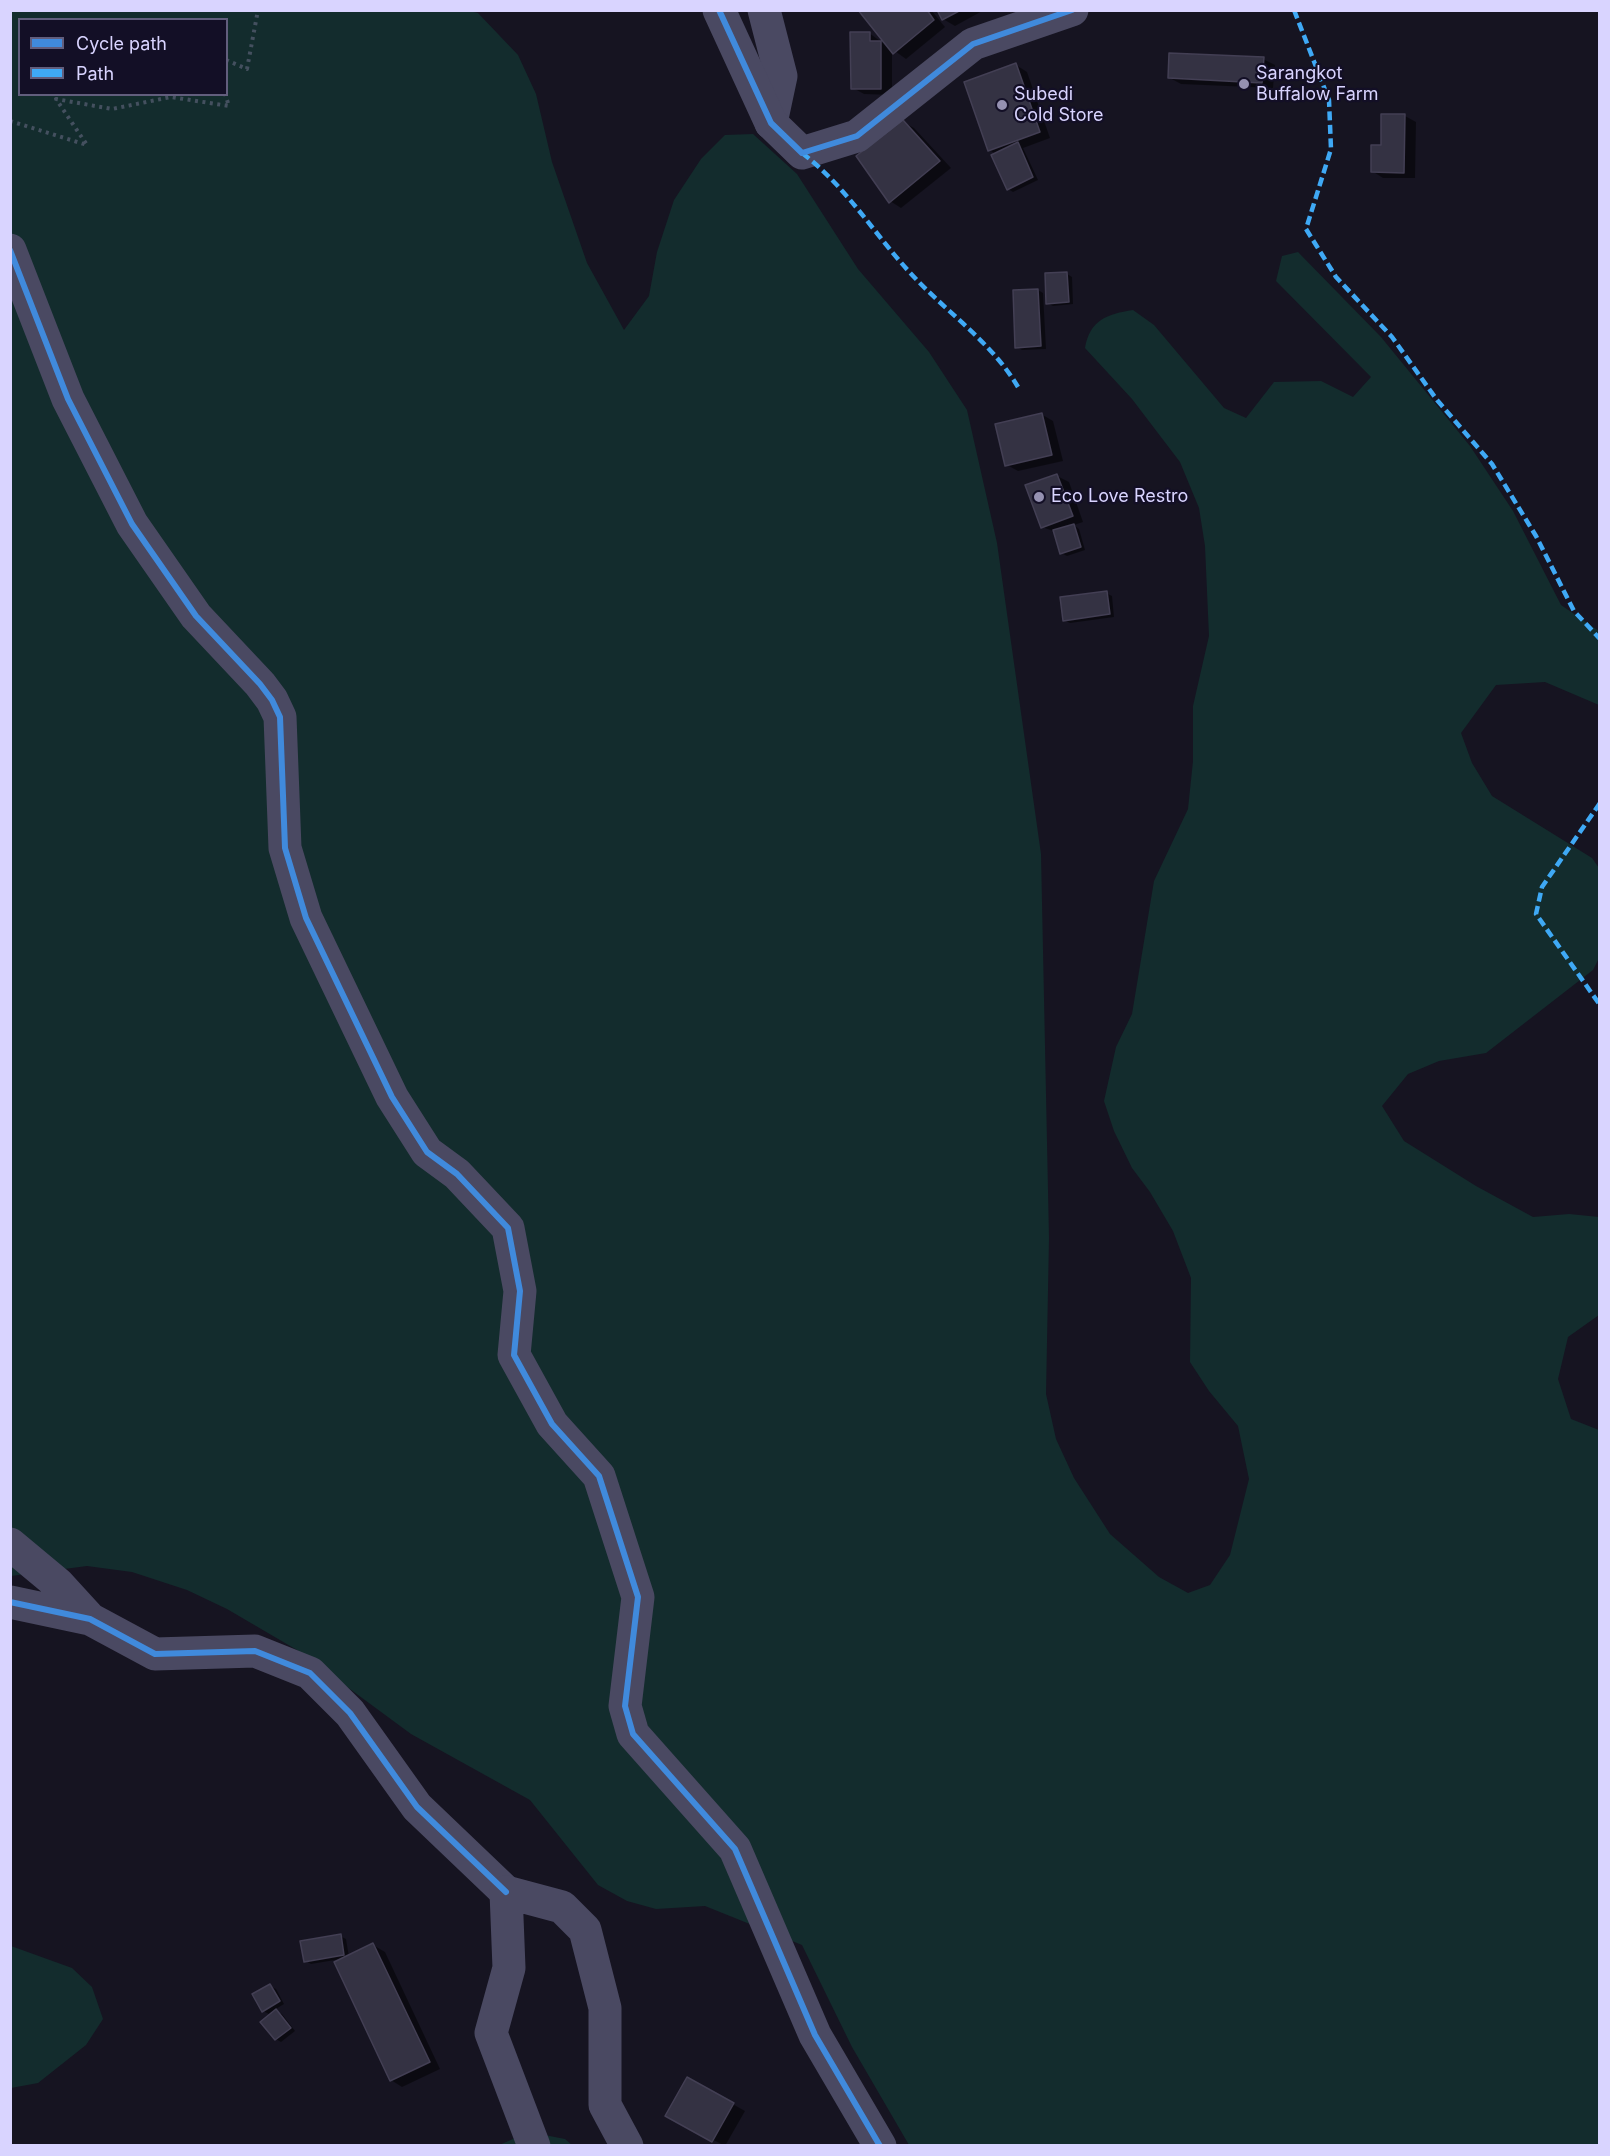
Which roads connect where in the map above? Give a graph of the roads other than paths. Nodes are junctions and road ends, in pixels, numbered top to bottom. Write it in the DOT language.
graph roads {
  1 [pos="719,10"];
  2 [pos="764,10"];
  3 [pos="1072,10"];
  4 [pos="771,123"];
  5 [pos="10,250"];
  6 [pos="10,1544"];
  7 [pos="10,1602"];
  8 [pos="90,1619"];
  9 [pos="506,1892"];
  10 [pos="534,2145"];
  11 [pos="627,2145"];
  12 [pos="880,2145"];
  1 -- 4 [label="street"];
  2 -- 4 [label="street"];
  3 -- 4 [label="street"];
  5 -- 12 [label="street"];
  6 -- 8 [label="street"];
  7 -- 8 [label="street"];
  8 -- 9 [label="street"];
  9 -- 10 [label="street"];
  9 -- 11 [label="street"];
}
